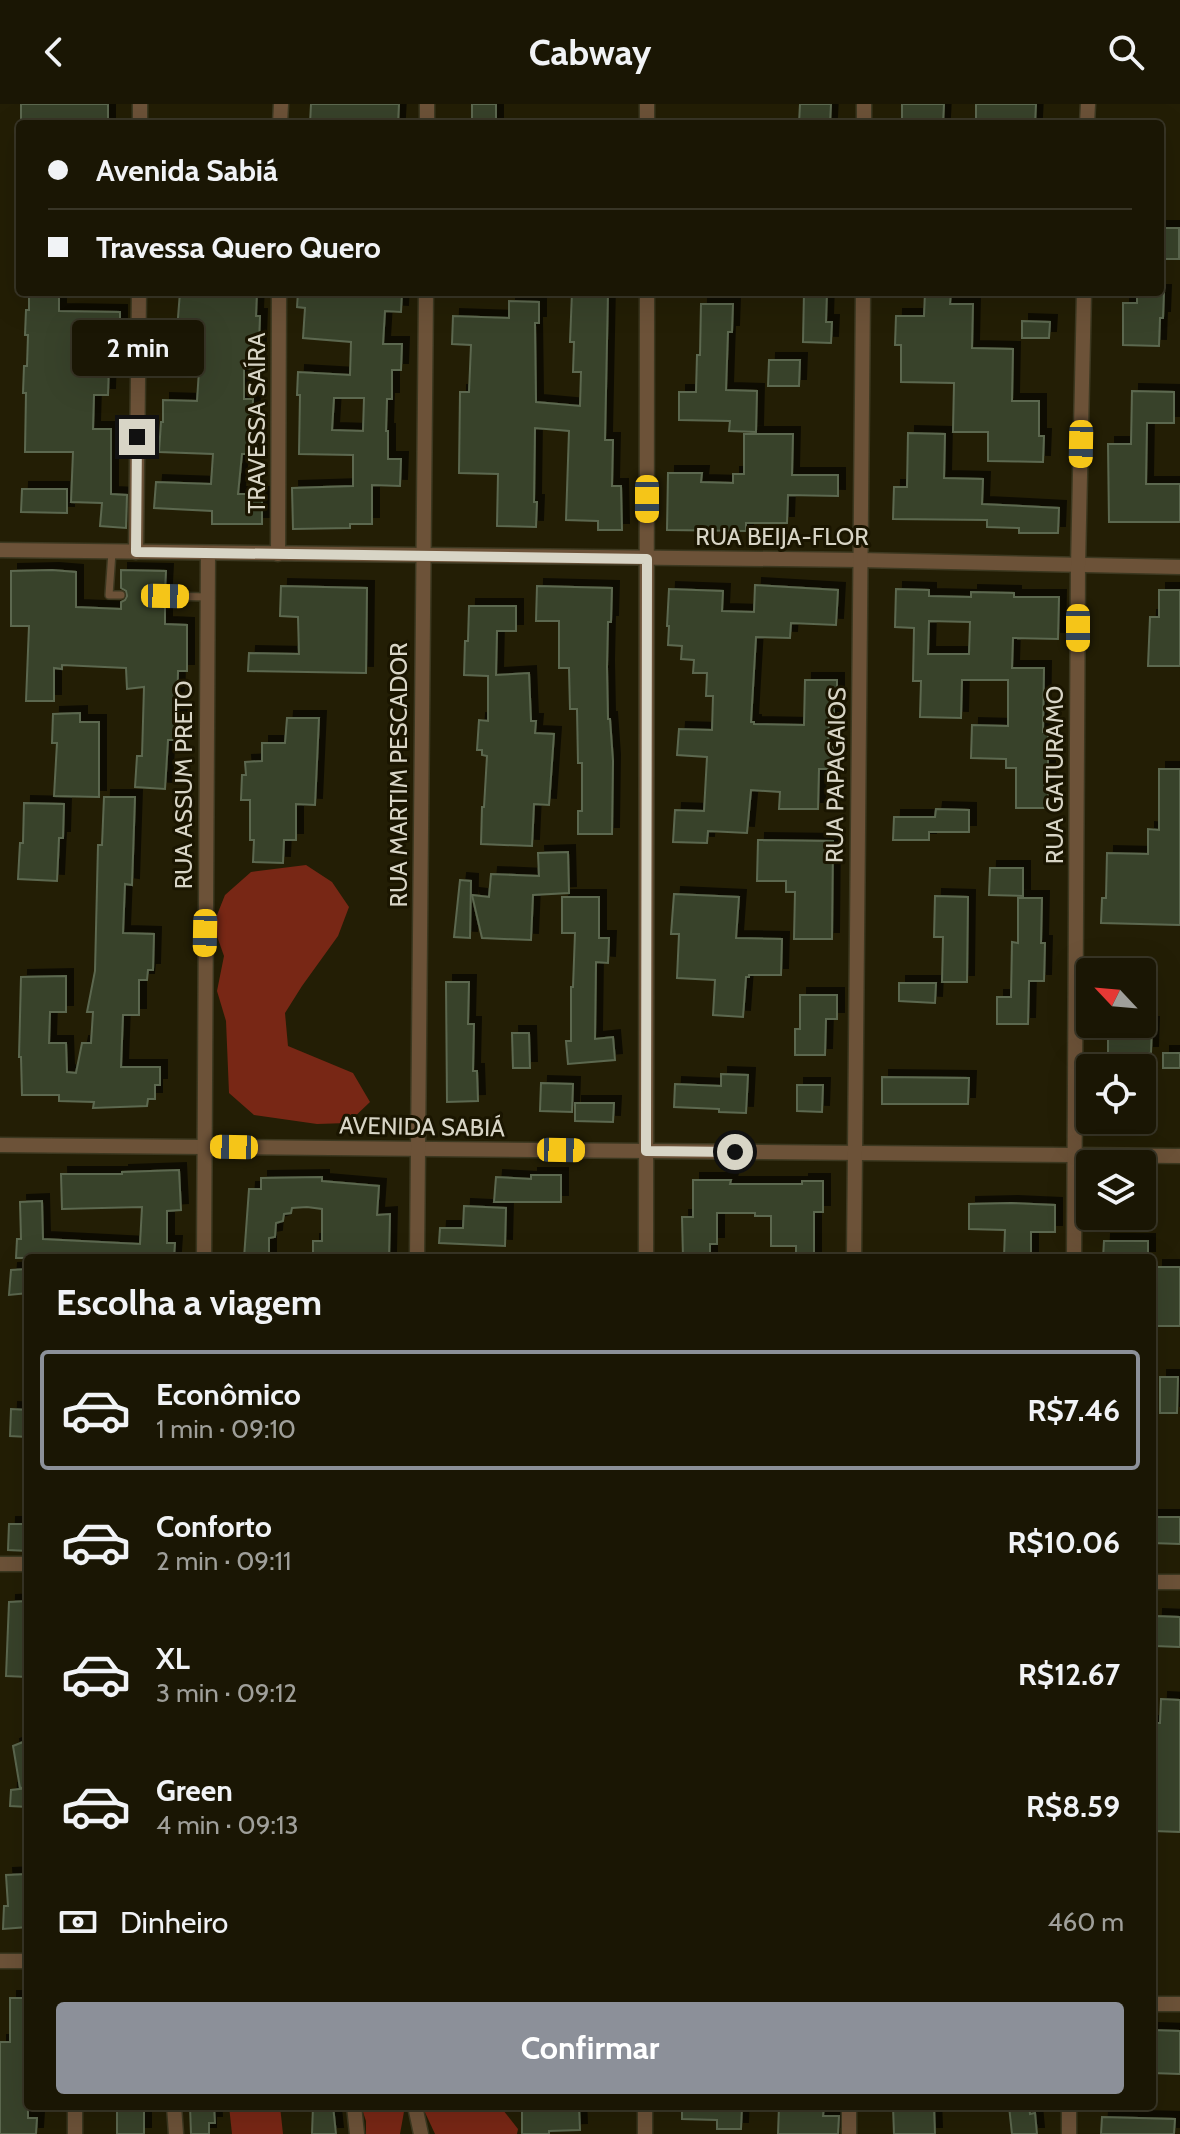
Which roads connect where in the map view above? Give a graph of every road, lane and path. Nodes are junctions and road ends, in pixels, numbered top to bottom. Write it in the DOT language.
graph roads {
  1 [pos="139,296"];
  2 [pos="279,296"];
  3 [pos="426,296"];
  4 [pos="647,296"];
  5 [pos="863,296"];
  6 [pos="1084,296"];
  7 [pos="0,550"];
  8 [pos="112,552"];
  9 [pos="136,552"];
  10 [pos="208,553"];
  11 [pos="278,554"];
  12 [pos="423,556"];
  13 [pos="647,559"];
  14 [pos="860,560"];
  15 [pos="1078,566"];
  16 [pos="1180,567"];
  17 [pos="121,595"];
  18 [pos="165,596"];
  19 [pos="207,597"];
  20 [pos="0,1145"];
  21 [pos="203,1147"];
  22 [pos="418,1149"];
  23 [pos="646,1151"];
  24 [pos="855,1153"];
  25 [pos="1075,1155"];
  26 [pos="1180,1156"];
  27 [pos="204,1254"];
  28 [pos="417,1254"];
  29 [pos="646,1254"];
  30 [pos="854,1254"];
  31 [pos="1074,1254"];
  32 [pos="0,1564"];
  33 [pos="24,1564"];
  34 [pos="1156,1582"];
  35 [pos="1180,1582"];
  36 [pos="0,1961"];
  37 [pos="24,1961"];
  38 [pos="1156,2004"];
  39 [pos="1180,2004"];
  40 [pos="75,2110"];
  41 [pos="174,2110"];
  42 [pos="354,2110"];
  43 [pos="416,2110"];
  44 [pos="645,2110"];
  45 [pos="849,2110"];
  46 [pos="1069,2110"];
  47 [pos="75,2134"];
  48 [pos="176,2134"];
  49 [pos="357,2134"];
  50 [pos="421,2134"];
  51 [pos="645,2134"];
  52 [pos="849,2134"];
  53 [pos="1069,2134"];
  1 -- 9 [label="street"];
  2 -- 11 [label="street, TRAVESSA SAÍRA"];
  3 -- 12 [label="street, RUA MARTIM PESCADOR"];
  4 -- 13 [label="street"];
  5 -- 14 [label="street, RUA PAPAGAIOS"];
  6 -- 15 [label="street, RUA GATURAMO"];
  7 -- 8 [label="street, RUA BEIJA-FLOR"];
  8 -- 9 [label="street, RUA BEIJA-FLOR"];
  8 -- 17 [label="lane"];
  9 -- 10 [label="street, RUA BEIJA-FLOR"];
  10 -- 11 [label="street, RUA BEIJA-FLOR"];
  10 -- 19 [label="street, RUA ASSUM PRETO"];
  11 -- 12 [label="street, RUA BEIJA-FLOR"];
  12 -- 13 [label="street, RUA BEIJA-FLOR"];
  12 -- 22 [label="street, RUA MARTIM PESCADOR"];
  13 -- 14 [label="street, RUA BEIJA-FLOR"];
  13 -- 23 [label="street"];
  14 -- 15 [label="street, RUA BEIJA-FLOR"];
  14 -- 24 [label="street, RUA PAPAGAIOS"];
  15 -- 16 [label="street, RUA BEIJA-FLOR"];
  15 -- 25 [label="street, RUA GATURAMO"];
  18 -- 19 [label="lane"];
  19 -- 21 [label="street, RUA ASSUM PRETO"];
  20 -- 21 [label="street, AVENIDA SABIÁ"];
  21 -- 22 [label="street, AVENIDA SABIÁ"];
  21 -- 27 [label="street, RUA ASSUM PRETO"];
  22 -- 23 [label="street, AVENIDA SABIÁ"];
  22 -- 28 [label="street, RUA MARTIM PESCADOR"];
  23 -- 24 [label="street, AVENIDA SABIÁ"];
  23 -- 29 [label="street"];
  24 -- 25 [label="street, AVENIDA SABIÁ"];
  24 -- 30 [label="street, RUA PAPAGAIOS"];
  25 -- 26 [label="street, AVENIDA SABIÁ"];
  25 -- 31 [label="street, RUA GATURAMO"];
  32 -- 33 [label="street"];
  34 -- 35 [label="street"];
  36 -- 37 [label="street"];
  38 -- 39 [label="street"];
  40 -- 47 [label="street"];
  41 -- 48 [label="street"];
  42 -- 49 [label="street"];
  43 -- 50 [label="street"];
  44 -- 51 [label="street"];
  45 -- 52 [label="street"];
  46 -- 53 [label="street"];
}
